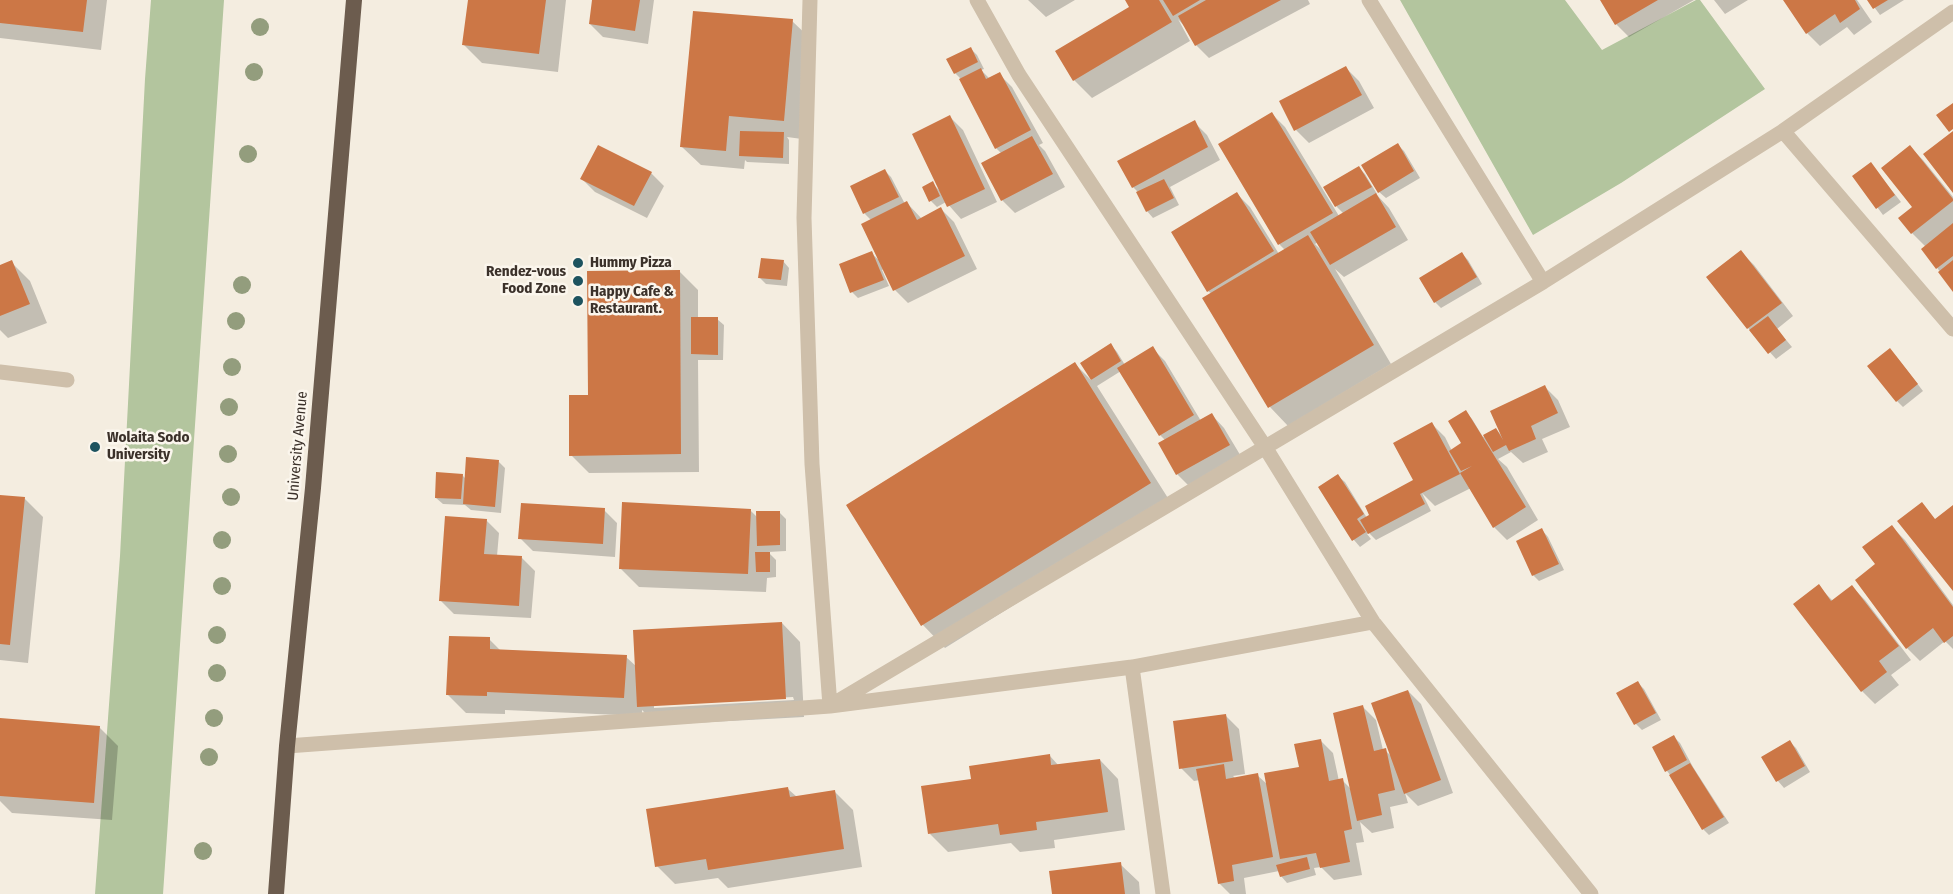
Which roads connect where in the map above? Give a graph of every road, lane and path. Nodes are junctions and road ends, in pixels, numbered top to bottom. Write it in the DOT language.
graph roads {
  1 [pos="354,0"];
  2 [pos="810,0"];
  3 [pos="977,0"];
  4 [pos="1369,0"];
  5 [pos="1953,12"];
  6 [pos="1783,131"];
  7 [pos="1543,282"];
  8 [pos="1953,329"];
  9 [pos="0,372"];
  10 [pos="67,380"];
  11 [pos="1265,447"];
  12 [pos="1373,622"];
  13 [pos="1132,667"];
  14 [pos="830,706"];
  15 [pos="287,746"];
  16 [pos="276,894"];
  17 [pos="1163,894"];
  18 [pos="1591,894"];
  1 -- 15 [label="highway, University Avenue"];
  2 -- 14 [label="street"];
  3 -- 11 [label="street"];
  4 -- 7 [label="street"];
  5 -- 6 [label="street"];
  6 -- 7 [label="street"];
  6 -- 8 [label="street"];
  7 -- 11 [label="street"];
  9 -- 10 [label="street"];
  11 -- 12 [label="street"];
  11 -- 14 [label="street"];
  12 -- 13 [label="street"];
  12 -- 18 [label="street"];
  13 -- 14 [label="street"];
  13 -- 17 [label="street"];
  14 -- 15 [label="street"];
  15 -- 16 [label="highway, University Avenue"];
}
